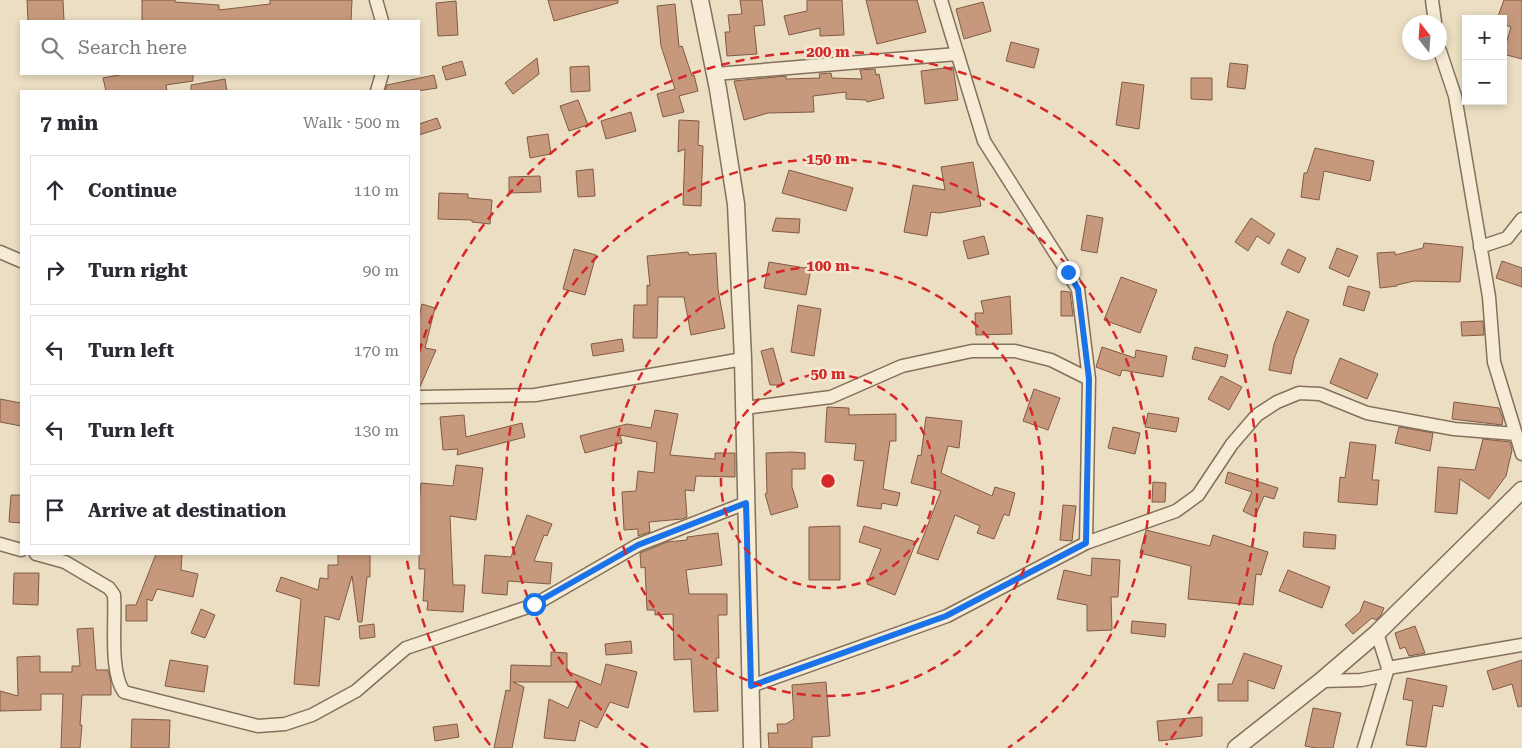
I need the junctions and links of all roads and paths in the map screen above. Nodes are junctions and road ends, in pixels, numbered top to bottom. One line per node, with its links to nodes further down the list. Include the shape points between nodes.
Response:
1 (376, 0): 6 (street)
2 (700, 0): 9 (street)
3 (942, 0): 7 (street)
4 (1432, 0): 5 (street)
5 (1434, 15)
6 (382, 20)
7 (957, 54): 9 (street); 17 (street, via 984,141 1078,289)
8 (1443, 60): 13 (street, via 1455,96)
9 (715, 74): 16 (street, via 736,204)
10 (382, 75): 11 (street)
11 (377, 90)
12 (1522, 219): 13 (street, via 1507,238)
13 (1480, 247): 20 (street, via 1489,297 1494,362)
14 (0, 252): 15 (street)
15 (20, 261)
16 (743, 359): 18 (street, via 535,395); 19 (street)
17 (1089, 379): 19 (street, via 1051,360 1015,351 972,351 902,366 831,397); 24 (street)
18 (420, 398)
19 (744, 408): 23 (street)
20 (1516, 434): 21 (street); 24 (street, via 1454,428 1367,413 1320,394 1299,393 1257,415 1232,444 1198,495 1176,510)
21 (1522, 454)
22 (1522, 490): 28 (street)
23 (746, 503): 27 (street, via 638,545 534,604 406,648 356,691 312,715 285,724 258,726 124,692 115,672 114,595 109,588 65,562); 32 (street)
24 (1086, 543): 32 (street, via 946,616)
25 (0, 544): 26 (street)
26 (20, 550)
27 (40, 555)
28 (1377, 633): 30 (street); 31 (street)
29 (1522, 645): 30 (street)
30 (1387, 672): 31 (street, via 1361,680); 35 (street)
31 (1321, 681): 34 (street)
32 (751, 686): 33 (street)
33 (752, 748)
34 (1236, 748)
35 (1364, 748)

